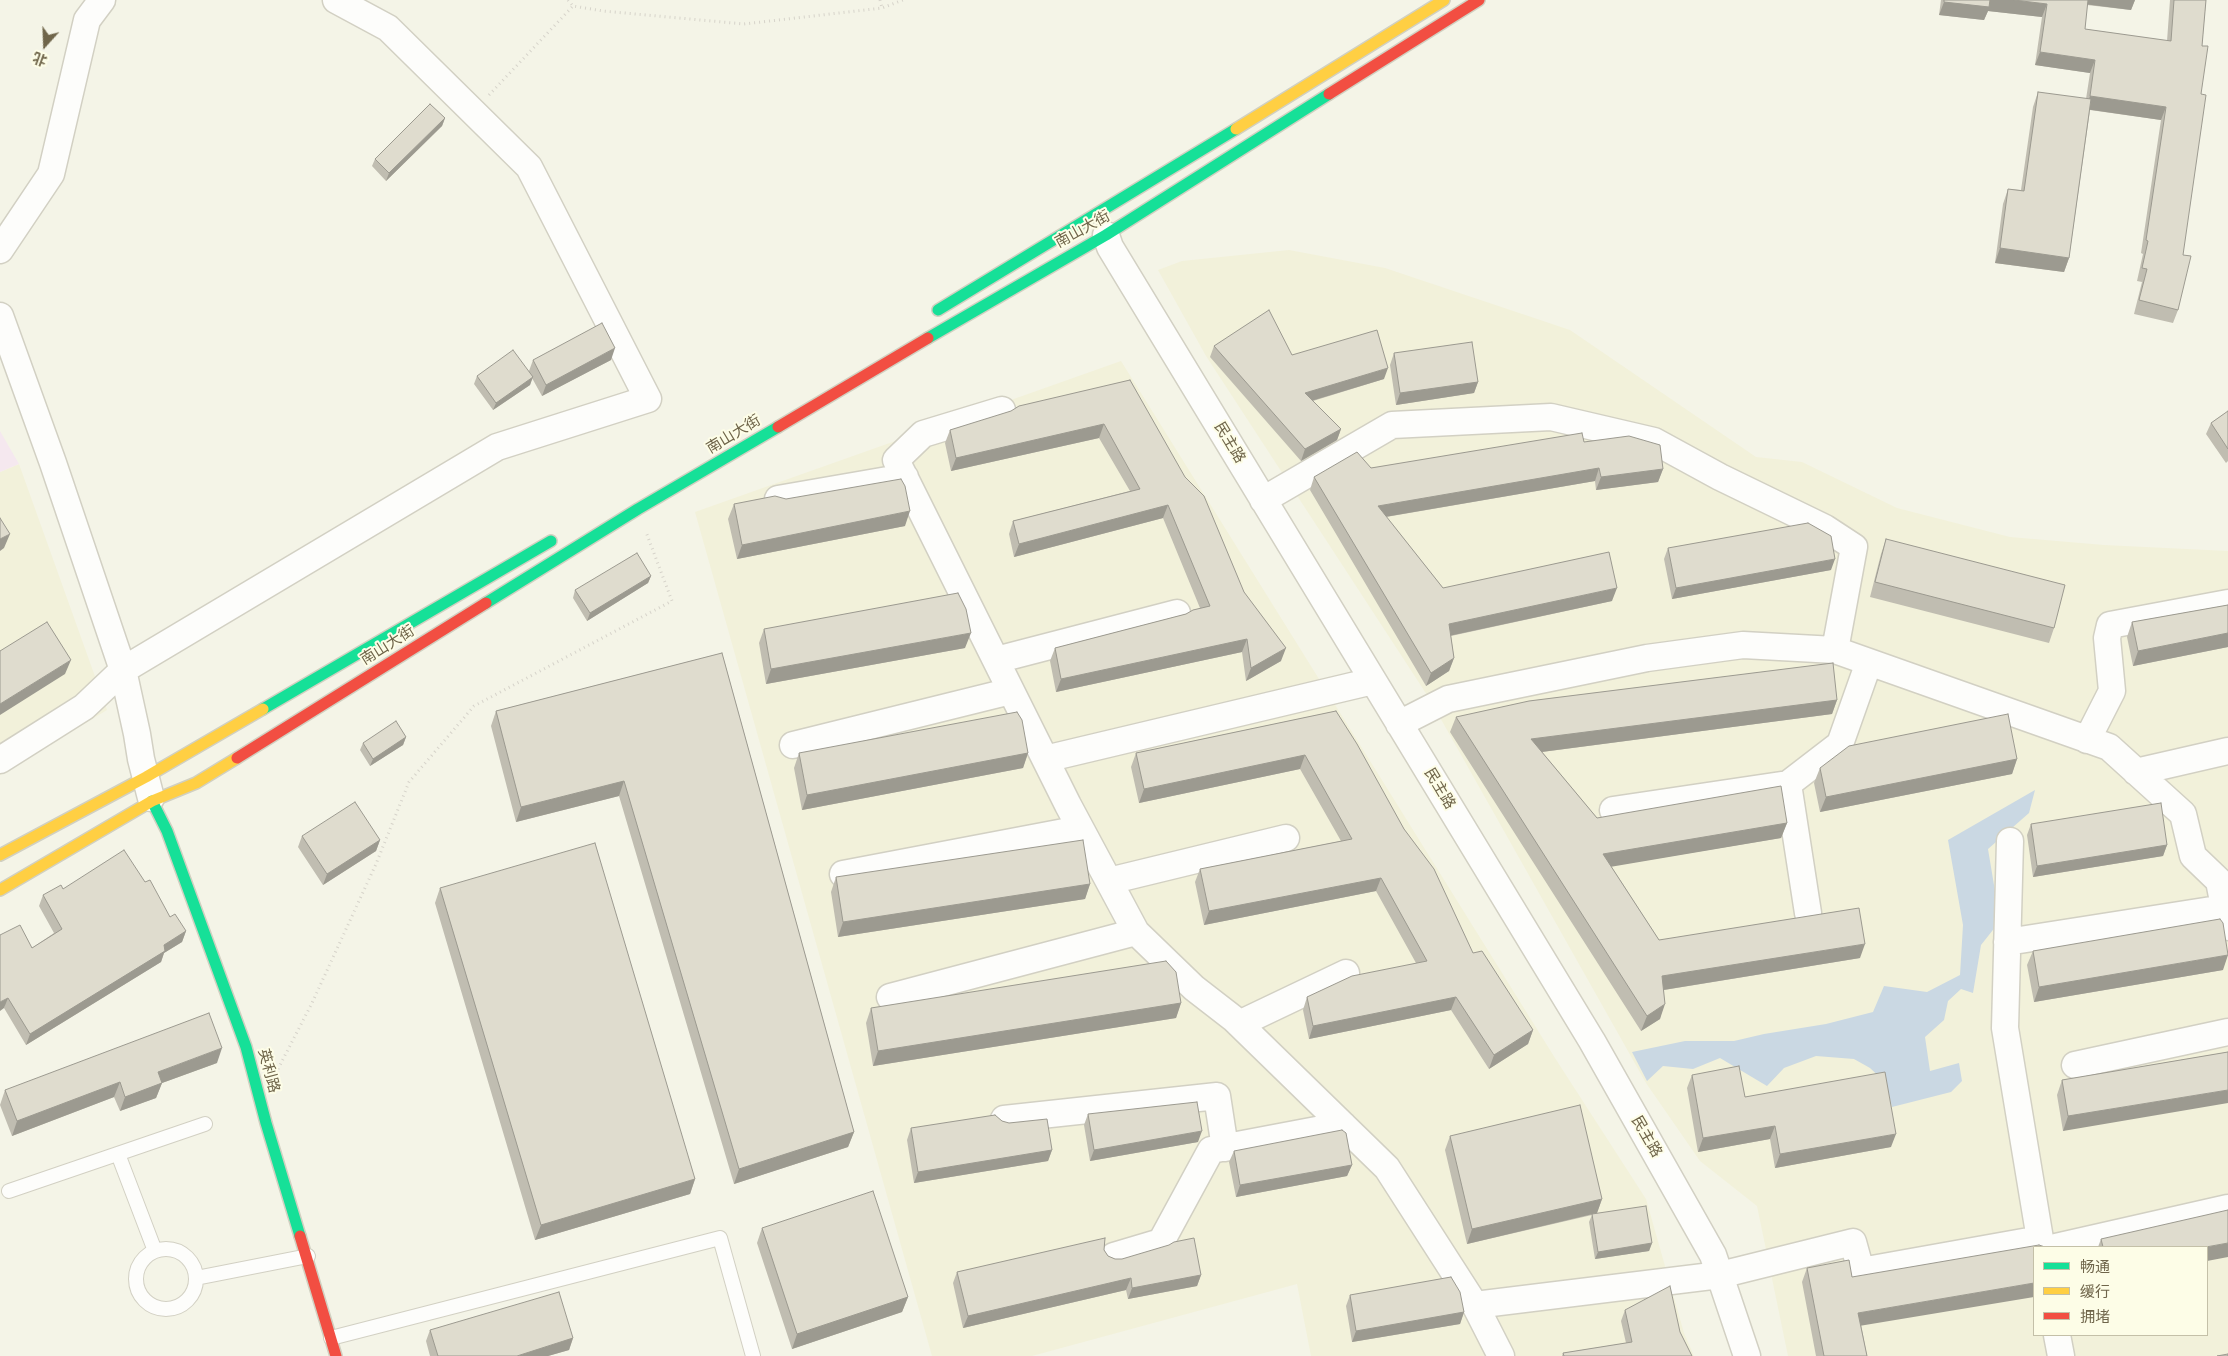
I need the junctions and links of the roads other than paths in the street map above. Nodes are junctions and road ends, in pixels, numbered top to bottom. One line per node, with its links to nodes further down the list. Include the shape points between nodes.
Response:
1 (102, 0): 6 (street, via 87,20 51,174)
2 (336, 0): 19 (street, via 388,28 529,167 648,399 497,447)
3 (1444, 0): 8 (street, 南山大街)
4 (1479, 0): 5 (street, 南山大街)
5 (1106, 235): 12 (street, 民主路, via 1110,247); 30 (street, 南山大街, via 638,509 196,783)
6 (0, 250)
7 (0, 316): 19 (street)
8 (929, 316)
9 (1002, 410): 10 (street, via 923,434 896,460)
10 (905, 477): 11 (street); 17 (street)
11 (778, 499)
12 (1263, 500): 16 (street, via 1392,425 1551,417 1654,441 1825,528 1854,547); 20 (street, 民主路)
13 (558, 538): 30 (street, 南山大街)
14 (2228, 603): 23 (street, via 2110,625 2107,638 2112,691)
15 (1177, 613): 17 (street)
16 (1835, 650): 18 (street); 22 (street, via 1743,645 1647,658 1448,698)
17 (996, 660): 21 (street)
18 (1869, 662): 23 (street); 29 (street, via 1840,744)
19 (123, 670): 27 (street, via 84,708); 30 (street)
20 (1373, 681): 22 (street, 民主路); 26 (street)
21 (1011, 691): 24 (street); 26 (street)
22 (1399, 724): 61 (street, 民主路, via 1592,1042 1713,1255)
23 (2087, 740): 28 (street, via 2109,747)
24 (793, 745)
25 (2228, 751): 28 (street)
26 (1045, 759): 32 (street)
27 (0, 760)
28 (2136, 772): 36 (street, via 2183,814 2193,856)
29 (1788, 784): 31 (street); 40 (street)
30 (149, 789): 35 (street, 南山大街); 39 (street, 南山大街); 59 (street, 英利路, via 246,1047)
31 (1614, 810)
32 (1080, 829): 37 (street); 38 (street)
33 (1286, 838): 38 (street)
34 (2010, 841): 43 (street)
35 (0, 855)
36 (2218, 868): 41 (street)
37 (843, 874)
38 (1109, 881): 42 (street)
39 (0, 890)
40 (1808, 914)
41 (2226, 917): 43 (street)
42 (1136, 932): 45 (street); 46 (street, via 1194,988)
43 (2007, 942): 56 (street, via 2005,1028)
44 (1346, 973): 46 (street)
45 (890, 996)
46 (1239, 1024): 51 (street)
47 (2228, 1032): 48 (street)
48 (2074, 1065)
49 (1004, 1119): 52 (street, via 1217,1096)
50 (205, 1124): 53 (lane)
51 (1343, 1125): 52 (street); 63 (street, via 1387,1168)
52 (1225, 1148): 60 (street, via 1211,1150 1160,1242)
53 (118, 1154): 54 (lane); 58 (lane)
54 (9, 1191)
55 (2228, 1208): 56 (street)
56 (2046, 1245)
57 (2033, 1247): 61 (street, via 1861,1271 1853,1242)
58 (155, 1251): 62 (lane, via 169,1249 183,1254 192,1264); 62 (lane, via 144,1259 137,1271 136,1284 150,1305 176,1308 187,1301 194,1290)
59 (308, 1256): 62 (lane); 65 (street, 英利路)
60 (1114, 1256)
61 (1720, 1275): 63 (street); 69 (street, 民主路)
62 (196, 1278)
63 (1475, 1305): 68 (street)
64 (2057, 1336): 70 (street)
65 (331, 1338): 66 (street, 英利路); 67 (lane, via 720,1238)
66 (336, 1356)
67 (753, 1356)
68 (1501, 1356)
69 (1748, 1356)
70 (2061, 1356)

